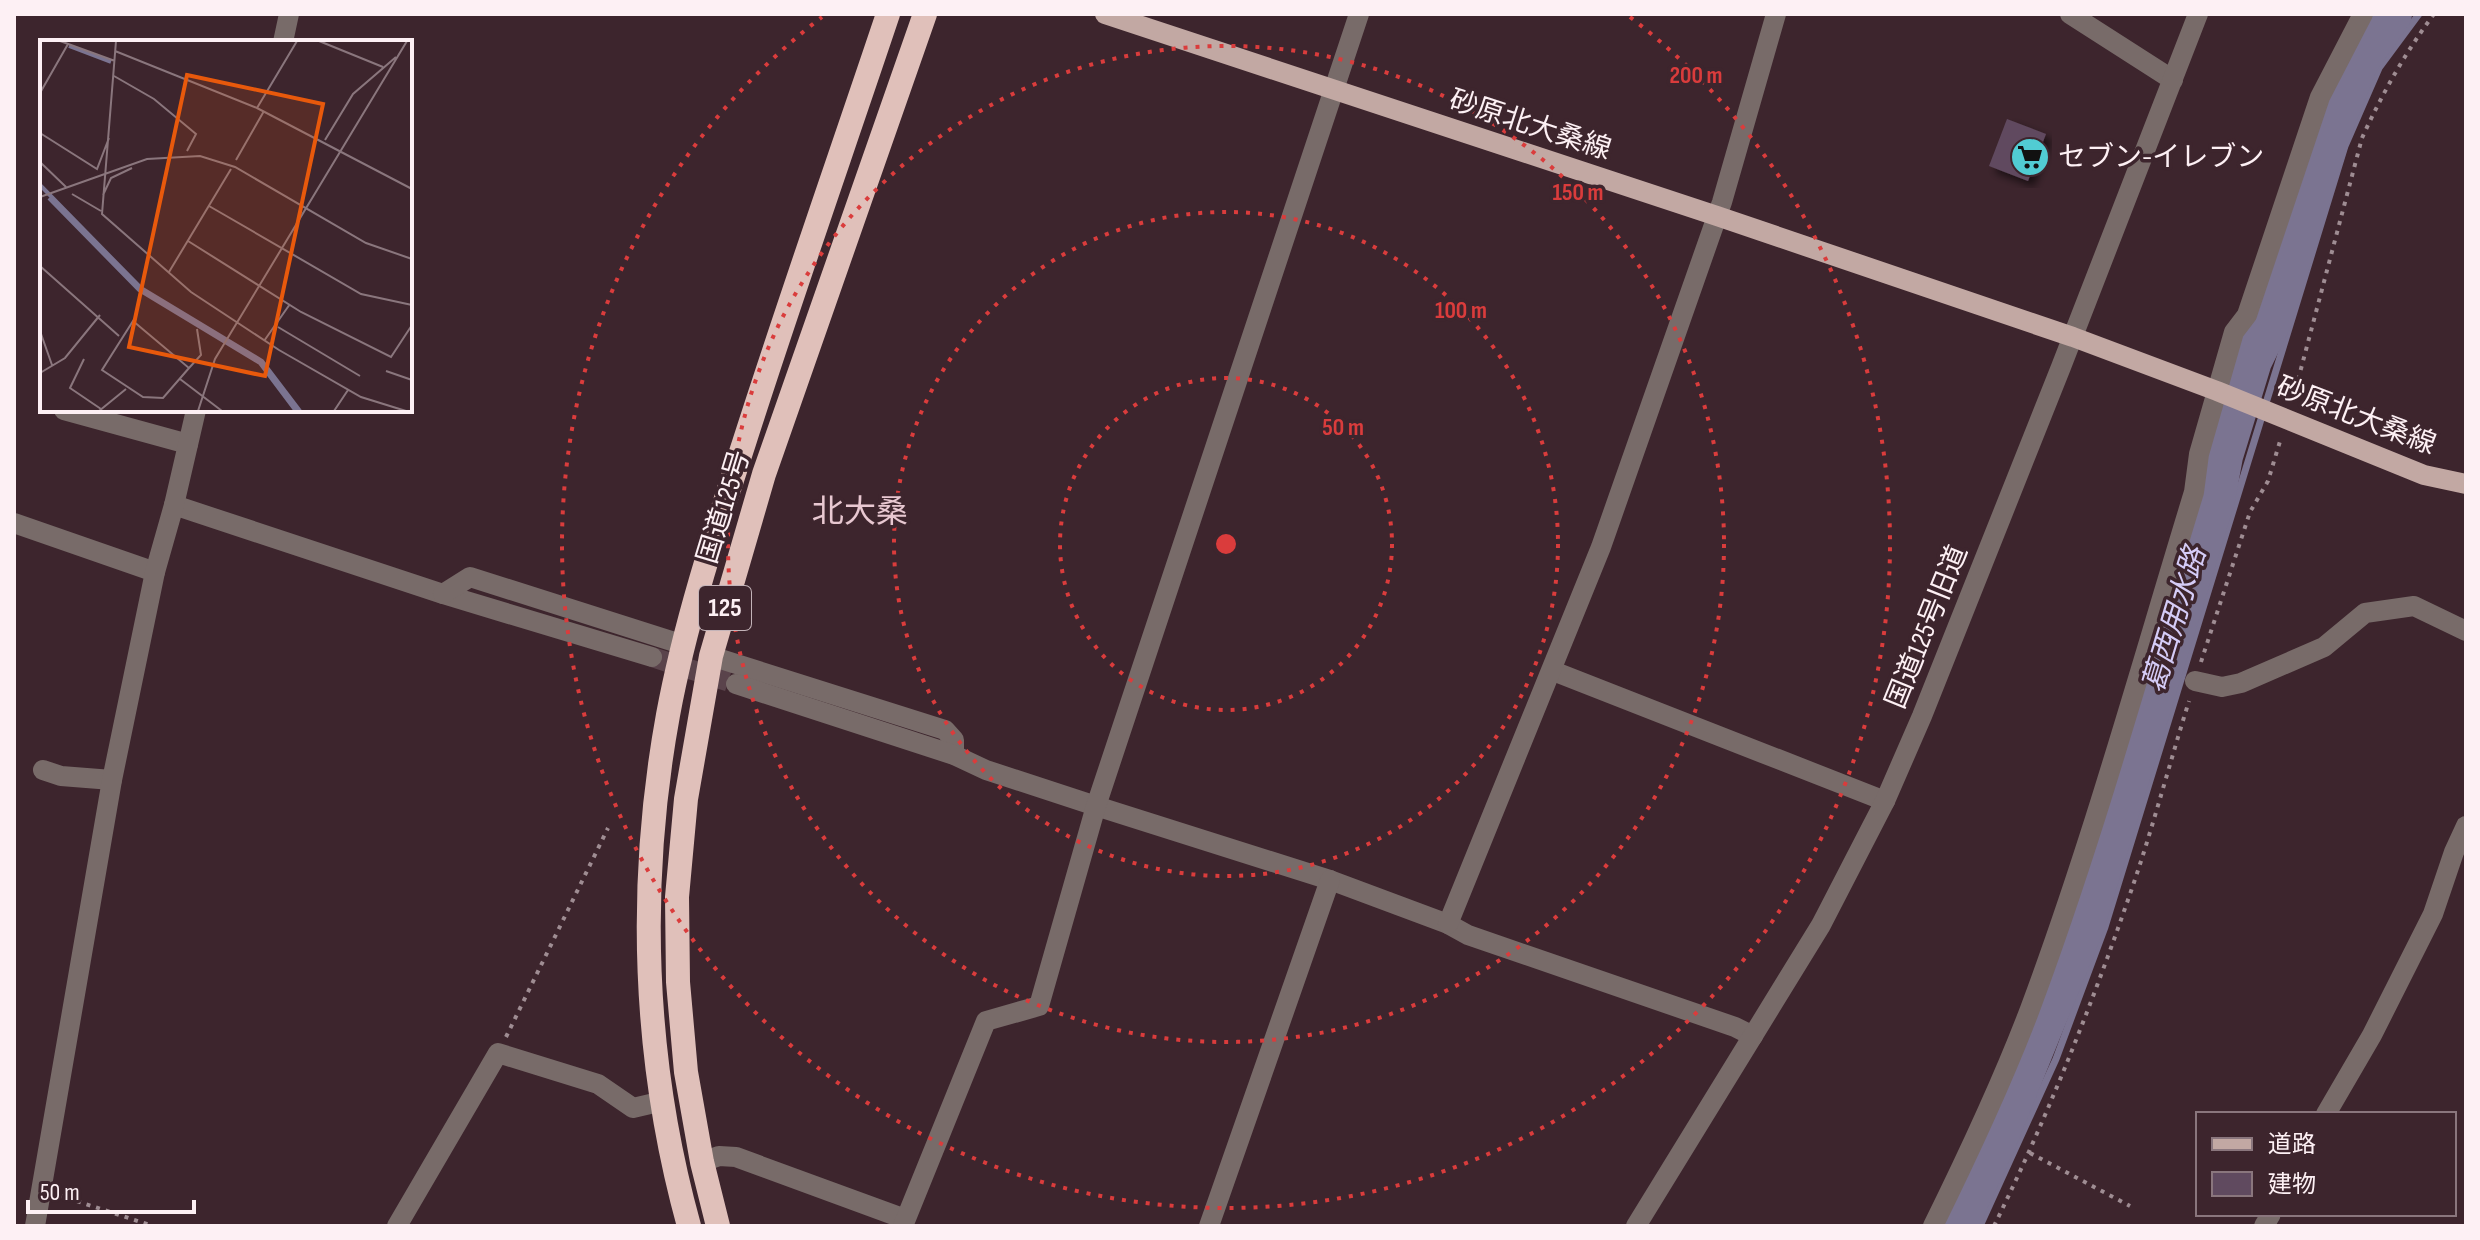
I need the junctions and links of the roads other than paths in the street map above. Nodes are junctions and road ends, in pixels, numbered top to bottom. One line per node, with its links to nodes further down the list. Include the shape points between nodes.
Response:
1 (289, 14): 10 (street)
2 (888, 14): 25 (highway, 国道125号 / 125, via 760,392)
3 (925, 14): 26 (highway, 国道125号 / 125, via 764,474)
4 (1105, 14): 12 (main road, 砂原北大桑線)
5 (1359, 14): 12 (street)
6 (1776, 14): 13 (street)
7 (2070, 14): 11 (street)
8 (2198, 14): 11 (street, 国道125号旧道)
9 (2363, 14): 15 (street, via 2320,97 2247,315 2234,332)
10 (283, 40)
11 (2173, 80): 14 (street, 国道125号旧道)
12 (1333, 91): 13 (main road, 砂原北大桑線); 35 (street)
13 (1717, 216): 14 (main road, 砂原北大桑線); 28 (street)
14 (2073, 337): 15 (main road, 砂原北大桑線); 34 (street, 国道125号旧道)
15 (2222, 393): 19 (main road, 砂原北大桑線, via 2424,475); 50 (street, via 2199,454 2194,492 2071,895 1979,1133)
16 (71, 412): 18 (street)
17 (196, 412): 18 (street)
18 (188, 444): 20 (street)
19 (2466, 484)
20 (174, 505): 22 (street); 23 (street)
21 (14, 523): 22 (street)
22 (155, 572): 33 (street)
23 (443, 594): 25 (street, via 470,577); 27 (street)
24 (2466, 631): 29 (street, via 2414,606 2365,613 2324,647 2241,683 2222,687)
25 (684, 645): 40 (highway, 国道125号 / 125, via 656,794 648,895 649,987)
26 (711, 656): 31 (street, via 945,730 954,740); 42 (highway, 国道125号 / 125, via 686,799 677,897 686,1072)
27 (652, 657)
28 (1553, 671): 34 (street); 38 (street)
29 (2195, 681)
30 (736, 684): 31 (street)
31 (954, 755): 35 (street)
32 (43, 770): 33 (street)
33 (112, 780): 44 (street)
34 (1885, 801): 39 (street, 国道125号旧道, via 1827,913)
35 (1096, 806): 37 (street); 43 (street, via 1039,1006 986,1021)
36 (2466, 826): 41 (street, via 2433,914)
37 (1330, 880): 38 (street); 48 (street)
38 (1448, 924): 39 (street)
39 (1753, 1036): 49 (street, 国道125号旧道)
40 (663, 1101): 45 (street, via 633,1108 598,1084 498,1053); 46 (highway, 国道125号 / 125)
41 (2327, 1112)
42 (702, 1162): 43 (street, via 736,1157); 47 (highway, 国道125号 / 125)
43 (904, 1222)
44 (35, 1226)
45 (397, 1226)
46 (689, 1226)
47 (718, 1226)
48 (1209, 1226)
49 (1636, 1226)
50 (1933, 1226)

